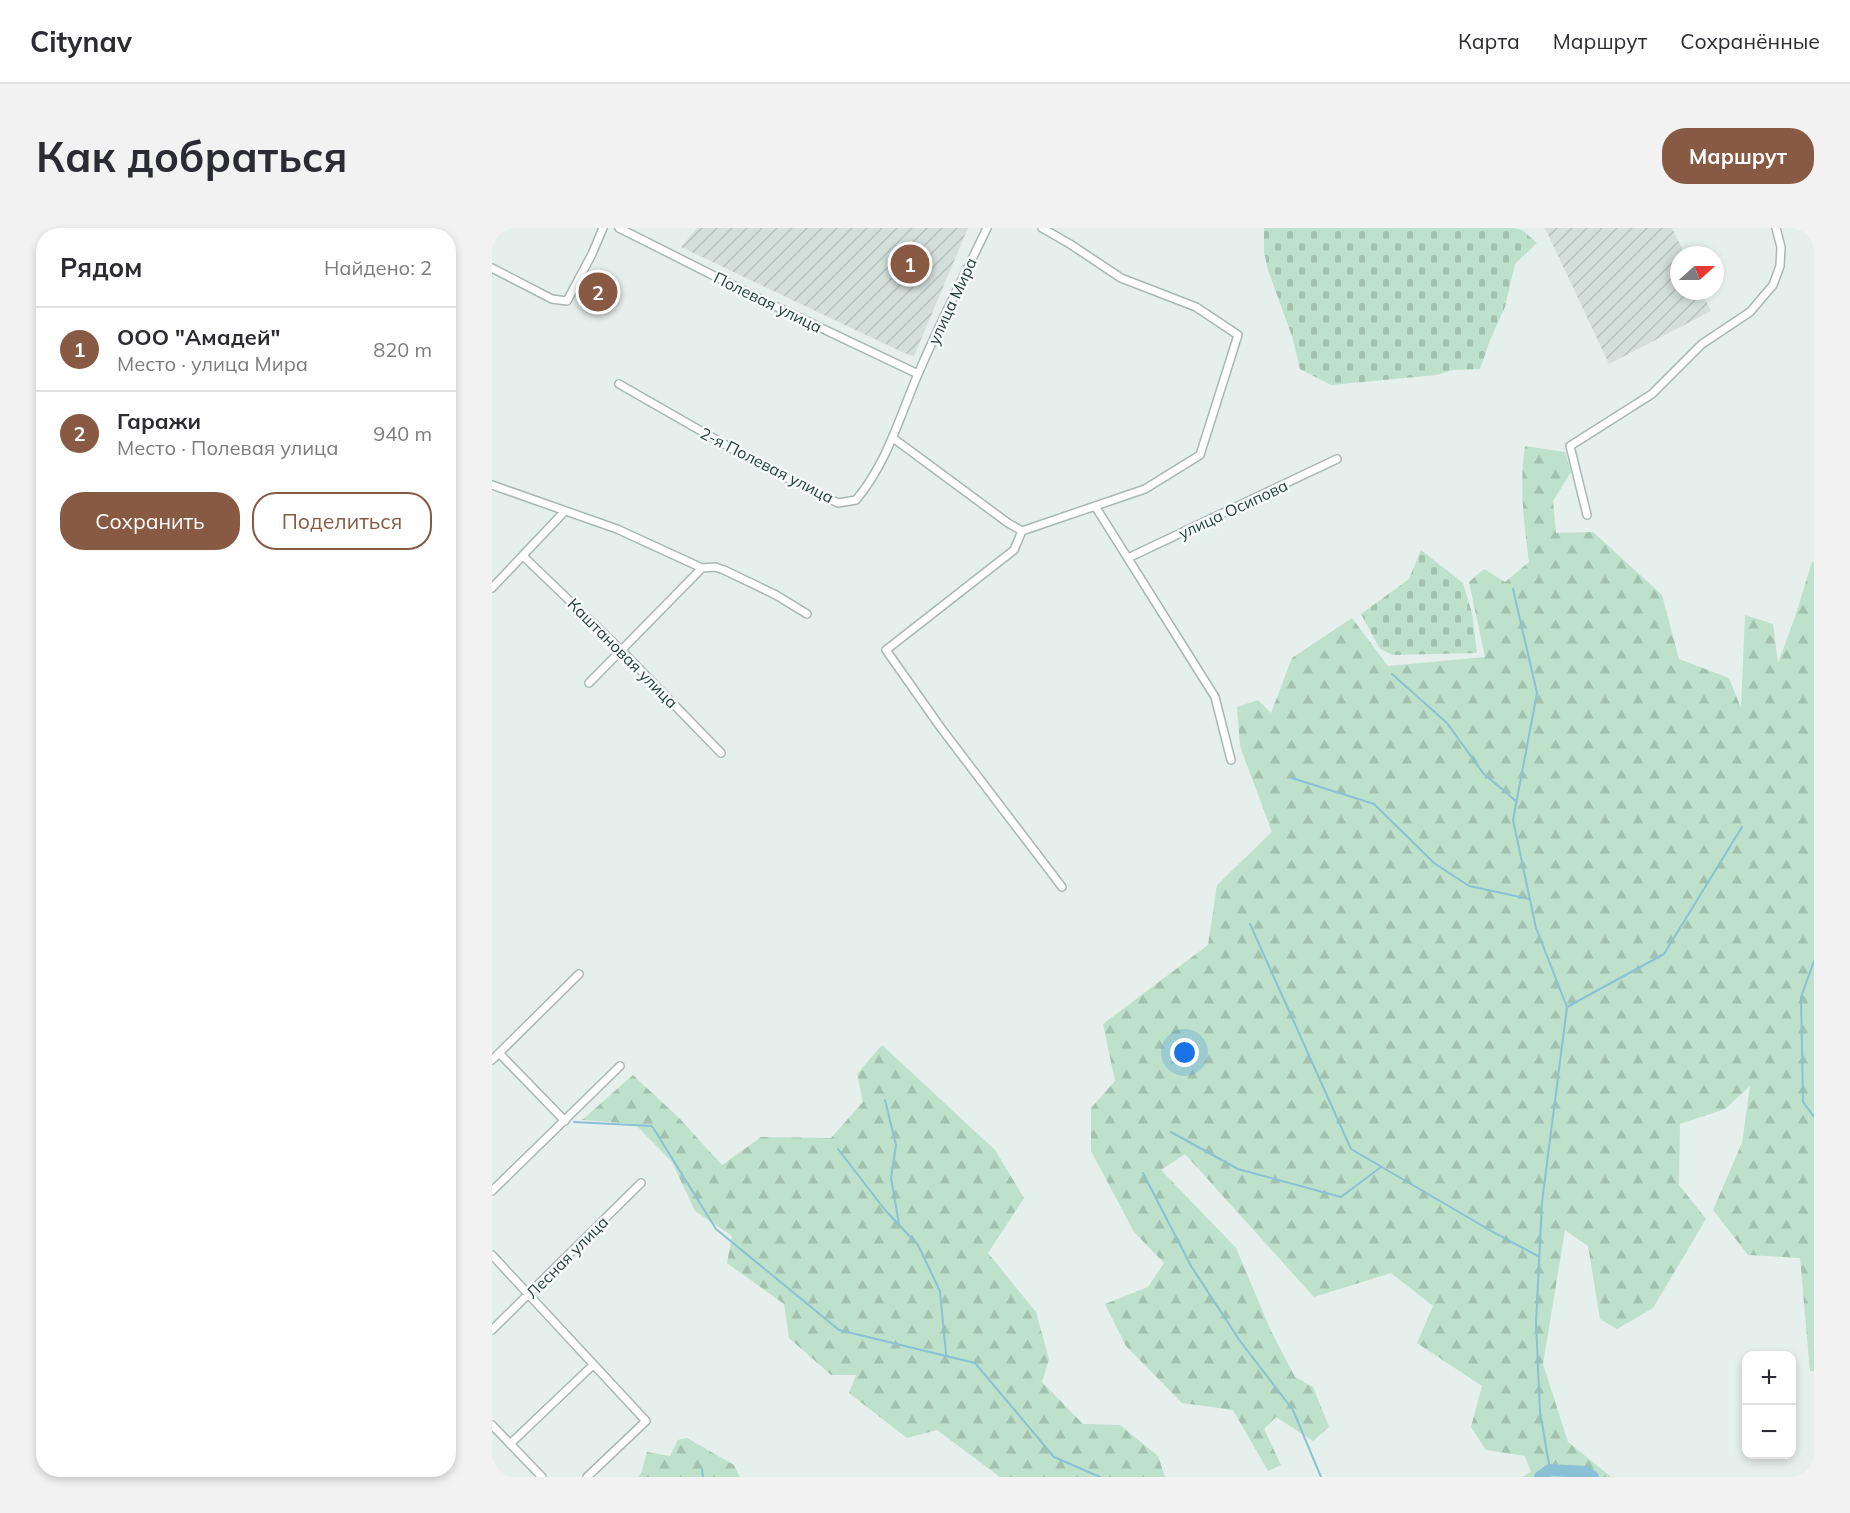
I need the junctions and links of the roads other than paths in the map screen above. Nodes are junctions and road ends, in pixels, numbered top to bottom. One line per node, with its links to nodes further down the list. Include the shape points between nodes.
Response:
1 (603, 228): 6 (street, via 567,300 552,299)
2 (619, 228): 7 (street, Полевая улица)
3 (987, 228): 7 (street, улица Мира)
4 (1042, 228): 12 (street, via 1121,278 1196,307 1238,335 1200,455 1145,489)
5 (1776, 228): 14 (street, via 1780,266 1773,285 1750,312 1702,344 1652,394 1570,446)
6 (492, 268)
7 (918, 374): 9 (street, 2-я Полевая улица)
8 (620, 384): 9 (street, 2-я Полевая улица, via 750,459 838,503 856,500 872,481)
9 (893, 438): 15 (street)
10 (1337, 459): 17 (street, улица Осипова)
11 (492, 485): 13 (street)
12 (1095, 506): 15 (street); 17 (street)
13 (564, 512): 16 (street); 18 (street, via 617,530)
14 (1587, 515)
15 (1022, 531): 25 (street, via 1014,550 886,650)
16 (523, 556): 19 (street); 21 (street, Каштановая улица)
17 (1128, 558): 24 (street, via 1215,697)
18 (702, 568): 20 (street, via 724,570); 21 (street)
19 (492, 588)
20 (807, 614)
21 (621, 650): 22 (street); 23 (street, Каштановая улица)
22 (589, 683)
23 (721, 753)
24 (1231, 760)
25 (1062, 887)
26 (579, 974): 27 (street)
27 (499, 1053): 28 (street); 30 (street)
28 (492, 1060)
29 (620, 1066): 30 (street)
30 (565, 1121): 32 (street)
31 (641, 1183): 34 (street, Лесная улица)
32 (492, 1191)
33 (492, 1255): 34 (street)
34 (528, 1295): 35 (street, Лесная улица); 36 (street)
35 (492, 1330)
36 (593, 1365): 38 (street); 40 (street, via 646,1421)
37 (492, 1425): 38 (street)
38 (510, 1444): 39 (street)
39 (542, 1477)
40 (587, 1477)

